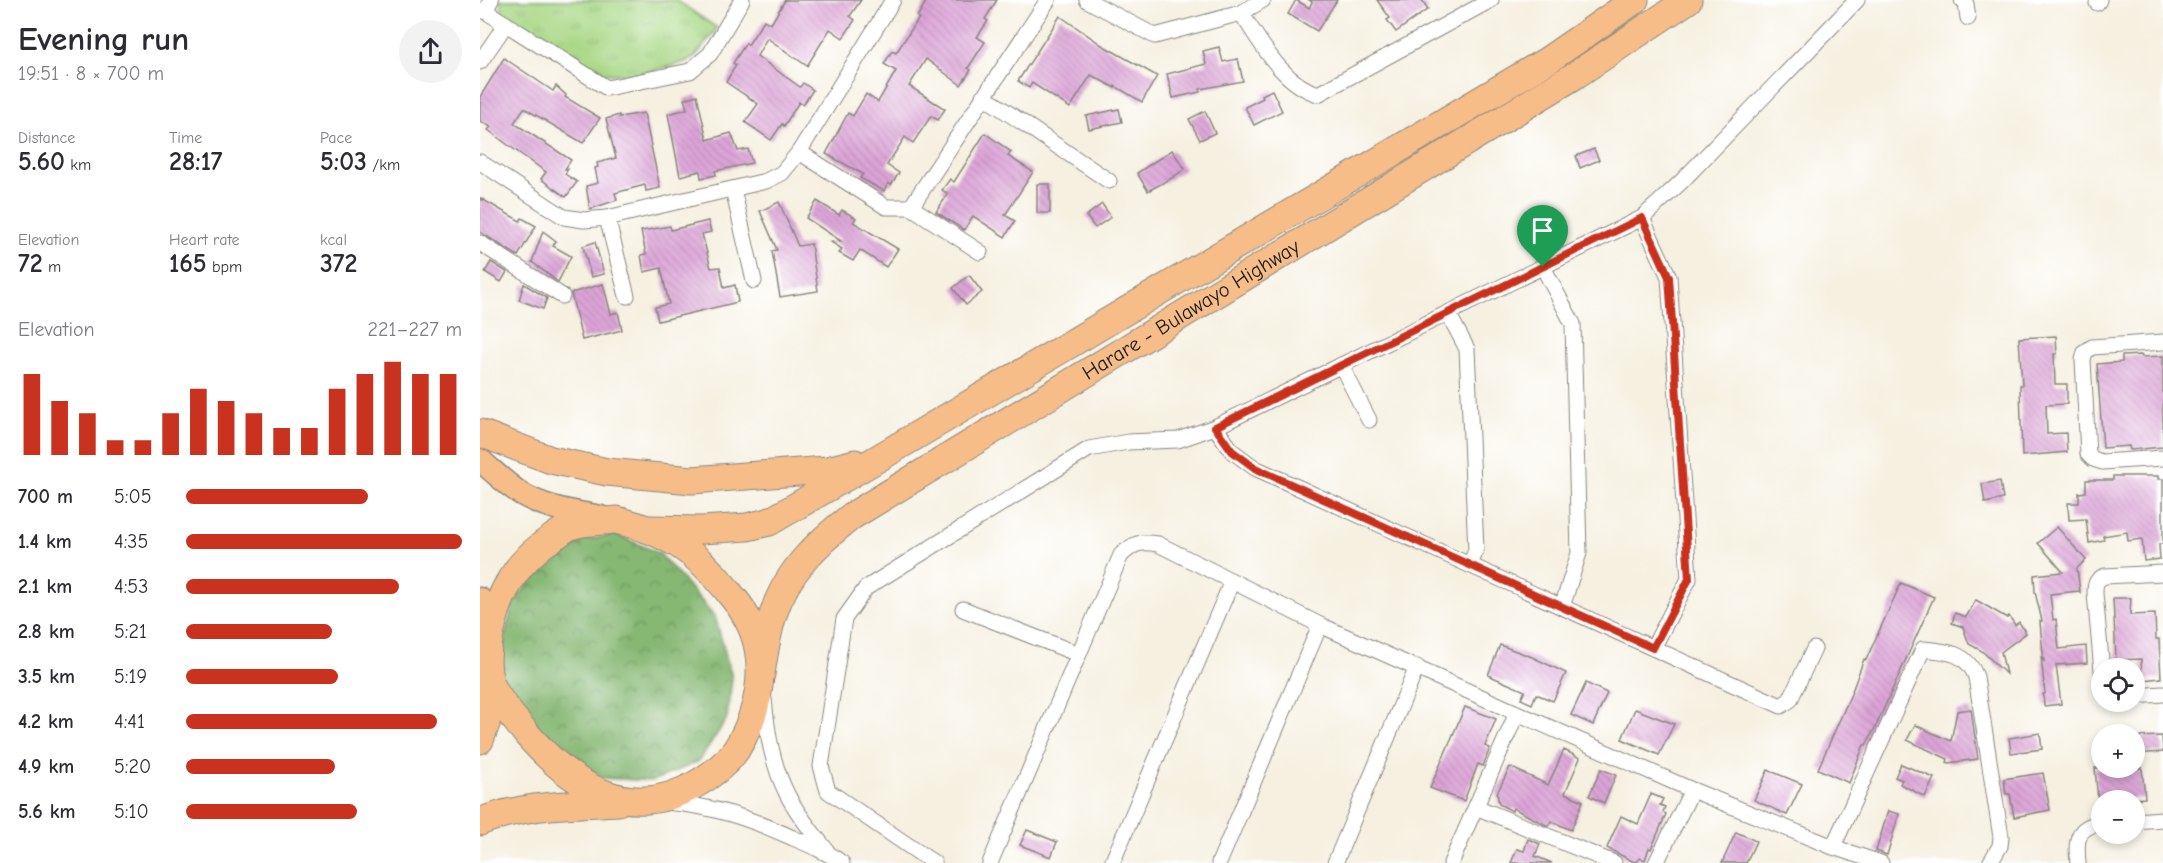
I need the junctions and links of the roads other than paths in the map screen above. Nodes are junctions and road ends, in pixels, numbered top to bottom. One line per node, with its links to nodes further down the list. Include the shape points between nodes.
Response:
1 (742, 0): 14 (street, via 710,54 690,70 615,87 602,86)
2 (893, 0): 17 (street)
3 (1048, 0): 16 (street)
4 (1087, 0): 12 (street, via 1155,36)
5 (1263, 0): 12 (street)
6 (1491, 0): 12 (street, via 1318,94 1289,79)
7 (1635, 0): 36 (highway, Harare - Bulawayo Highway, via 1548,60)
8 (1688, 0): 54 (highway, Harare - Bulawayo Highway, via 1574,76 852,516 801,561 773,613)
9 (1857, 0): 23 (street)
10 (1962, 0): 13 (street)
11 (485, 6): 14 (street)
12 (1241, 14)
13 (1968, 18)
14 (506, 24): 15 (street)
15 (480, 62)
16 (983, 96): 19 (street); 21 (street)
17 (800, 152): 20 (street, via 782,172 766,181); 21 (street, via 886,207)
18 (480, 162): 22 (street, via 564,217)
19 (1109, 181)
20 (733, 189): 22 (street); 27 (street)
21 (911, 207): 25 (street)
22 (607, 218): 29 (street)
23 (1642, 218): 26 (street); 48 (street, via 1669,277 1689,579)
24 (480, 243): 28 (street)
25 (980, 252)
26 (1543, 267): 30 (street); 45 (street, via 1573,324 1579,553)
27 (754, 281)
28 (562, 296)
29 (627, 296)
30 (1448, 313): 32 (street); 41 (street, via 1467,350 1476,550)
31 (2163, 342): 37 (street, via 2092,347 2083,360 2088,454 2102,462)
32 (1341, 365): 33 (street); 34 (street)
33 (1369, 420)
34 (1215, 427): 41 (street, via 1232,451 1255,468); 70 (street, via 1178,440 1089,448 866,588 844,619 821,766 828,791)
35 (480, 433): 36 (highway, via 551,460 607,472 692,480 826,470)
36 (882, 456): 40 (highway, Harare - Bulawayo Highway, via 769,522 739,528)
37 (2163, 459)
38 (480, 460): 39 (main road, via 518,492 534,500)
39 (616, 520): 40 (highway, Harare - Bulawayo Highway); 50 (highway, Harare - Bulawayo Highway, via 571,526 537,547 503,591)
40 (650, 529): 54 (highway, Harare - Bulawayo Highway, via 674,541 713,572 745,614 759,650)
41 (1470, 565): 45 (street)
42 (2163, 573): 52 (street, via 2099,578 2095,593)
43 (1233, 581): 47 (street); 51 (street, via 1158,544 1142,541 1121,555); 72 (street)
44 (480, 599): 50 (main road)
45 (1562, 607): 48 (street)
46 (963, 609): 51 (street)
47 (1320, 625): 53 (street); 73 (street)
48 (1653, 648): 49 (street, via 1781,706 1790,700)
49 (1815, 649)
50 (486, 653): 55 (highway, Harare - Bulawayo Highway)
51 (1078, 654): 71 (street)
52 (2101, 658)
53 (1417, 667): 58 (street); 74 (street)
54 (761, 674): 61 (highway, Harare - Bulawayo Highway, via 757,702 733,755 709,776 675,795); 68 (street, via 776,770 788,796)
55 (491, 684): 59 (highway, Harare - Bulawayo Highway); 61 (highway, Harare - Bulawayo Highway, via 544,753 582,783 622,800)
56 (2163, 694): 57 (street)
57 (2145, 695)
58 (1517, 713): 60 (street); 62 (street)
59 (480, 740)
60 (1692, 790): 67 (street); 77 (street)
61 (645, 801): 65 (highway, Harare - Bulawayo Highway, via 558,805); 68 (street, via 724,811)
62 (1476, 807): 75 (street); 76 (street)
63 (2163, 819): 64 (street)
64 (2145, 820)
65 (480, 822)
66 (2091, 826): 80 (street, via 2085,828 2076,843)
67 (1833, 847): 78 (street); 79 (street, via 1923,649 1952,651 1967,662 1976,677 2001,837)
68 (829, 854): 69 (street)
69 (842, 863)
70 (934, 863)
71 (990, 863)
72 (1112, 863)
73 (1219, 863)
74 (1335, 863)
75 (1451, 863)
76 (1614, 863)
77 (1656, 863)
78 (1881, 863)
79 (1990, 863)
80 (2078, 863)

